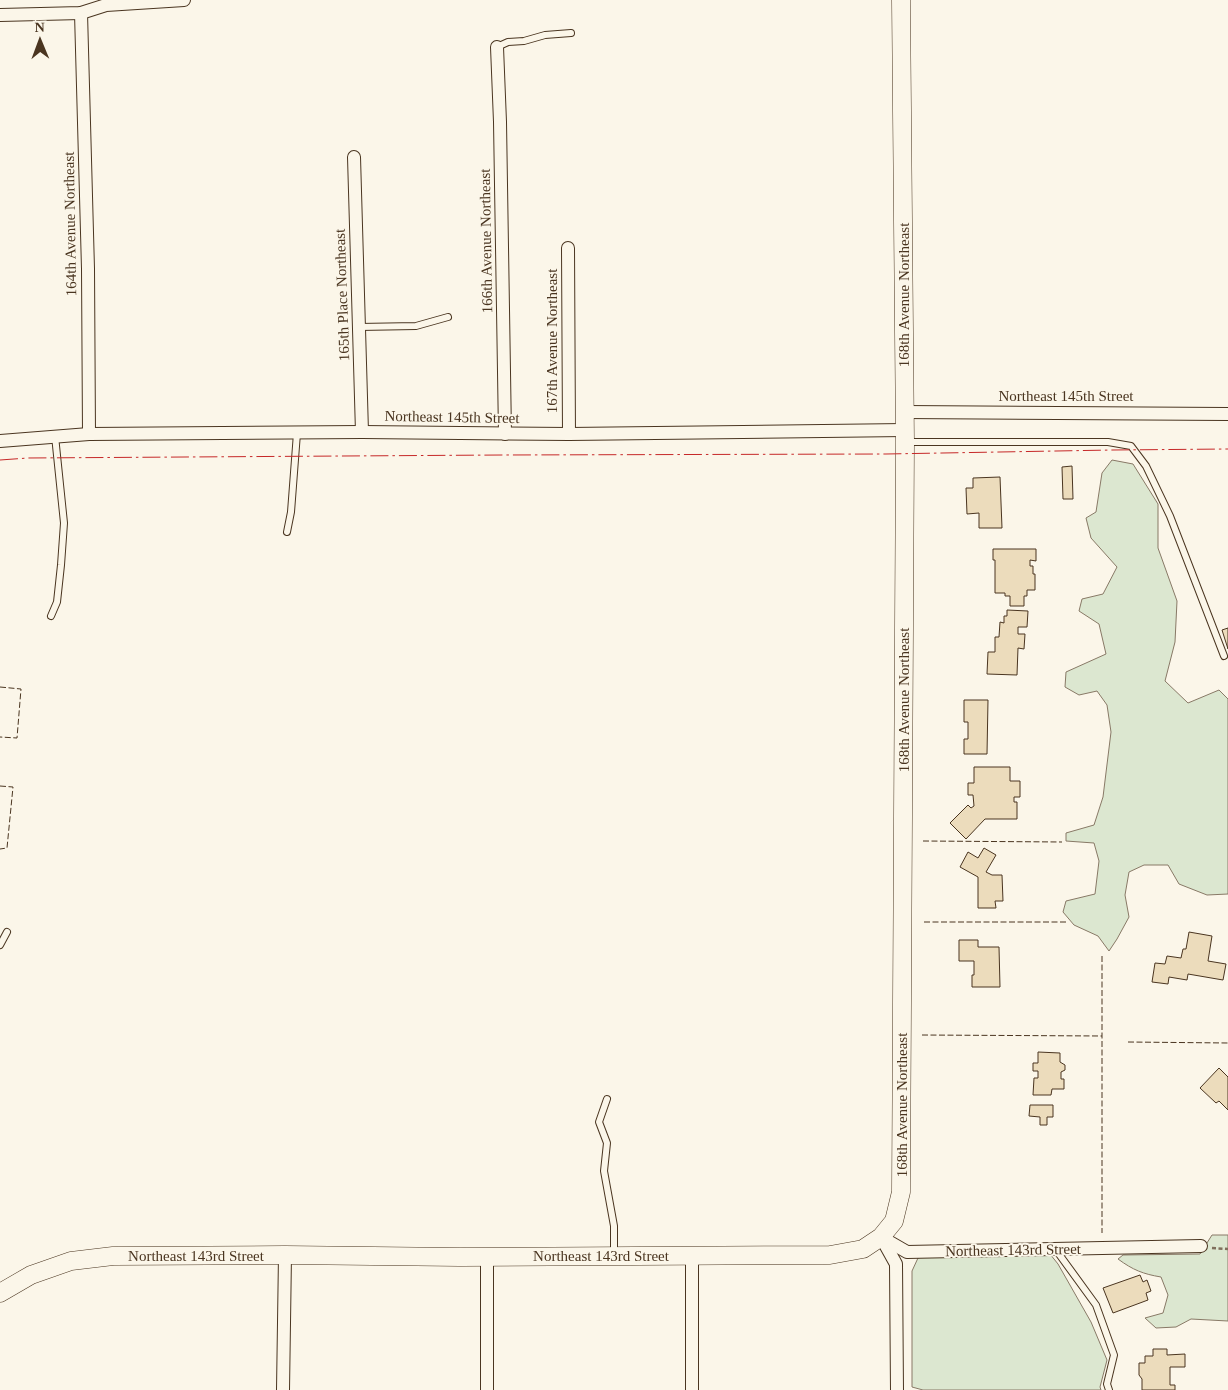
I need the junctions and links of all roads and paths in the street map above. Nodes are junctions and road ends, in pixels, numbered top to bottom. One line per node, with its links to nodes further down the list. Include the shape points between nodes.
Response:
1 (184, 0): 3 (street, via 106,5)
2 (902, 0): 11 (street, 168th Avenue Northeast)
3 (81, 13): 4 (street); 15 (street, 164th Avenue Northeast)
4 (0, 15)
5 (571, 33): 6 (lane, via 508,42)
6 (497, 47): 16 (street, 166th Avenue Northeast)
7 (354, 157): 10 (street, 165th Place Northeast)
8 (568, 248): 17 (street, 167th Avenue Northeast)
9 (448, 317): 10 (lane, via 416,326)
10 (359, 327): 13 (street, 165th Place Northeast)
11 (904, 412): 12 (street, Northeast 145th Street); 19 (street, 168th Avenue Northeast)
12 (1228, 414)
13 (362, 432): 14 (street, Northeast 145th Street); 16 (street, Northeast 145th Street)
14 (298, 433): 15 (street, Northeast 145th Street); 21 (lane)
15 (89, 434): 18 (street, Northeast 145th Street)
16 (506, 434): 17 (street, Northeast 145th Street)
17 (569, 434): 19 (street, Northeast 145th Street)
18 (55, 436): 20 (street, Northeast 145th Street); 22 (lane, via 64,524 57,602)
19 (905, 436): 23 (lane, via 1108,442 1131,446 1146,466 1170,516); 27 (street, 168th Avenue Northeast, via 901,1192 894,1221)
20 (0, 441)
21 (287, 532)
22 (51, 616)
23 (1224, 656)
24 (7, 932): 25 (lane)
25 (0, 945)
26 (607, 1099): 33 (lane, via 599,1122 607,1143 604,1170 614,1226)
27 (881, 1237): 29 (street, Northeast 143rd Street, via 907,1252); 31 (street, Northeast 143rd Street, via 863,1249 830,1254); 35 (street, via 896,1264)
28 (1201, 1246): 29 (street, Northeast 143rd Street)
29 (1055, 1249): 39 (lane, via 1096,1305 1114,1356 1107,1384)
30 (285, 1255): 32 (street, Northeast 143rd Street); 34 (street, Northeast 143rd Street, via 113,1256 71,1261 31,1275); 36 (street)
31 (692, 1255): 33 (street, Northeast 143rd Street); 38 (street)
32 (486, 1256): 33 (street, Northeast 143rd Street); 37 (street)
33 (614, 1256)
34 (0, 1293)
35 (898, 1389)
36 (283, 1390)
37 (487, 1390)
38 (692, 1390)
39 (1109, 1390)

